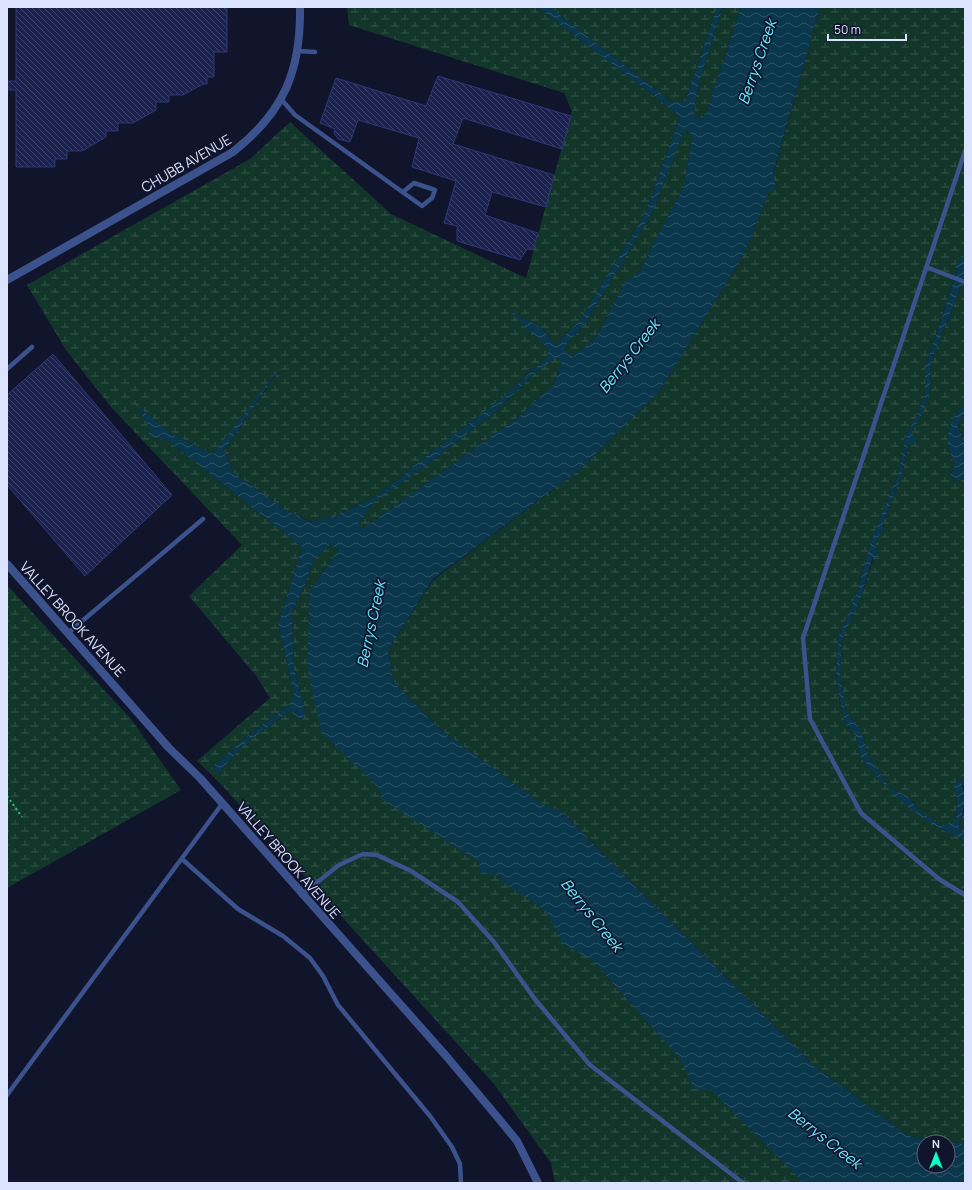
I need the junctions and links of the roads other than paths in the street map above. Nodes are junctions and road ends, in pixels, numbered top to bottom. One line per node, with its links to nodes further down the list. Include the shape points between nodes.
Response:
1 (300, 7): 2 (street, CHUBB AVENUE, via 301,32)
2 (298, 51): 3 (lane); 4 (street, CHUBB AVENUE, via 293,72)
3 (315, 52)
4 (281, 100): 6 (lane, via 295,115); 8 (street, CHUBB AVENUE, via 262,127 233,152)
5 (965, 151): 7 (lane)
6 (403, 192): 6 (lane, via 422,206 432,198 435,190 414,182)
7 (926, 267): 9 (lane); 18 (lane, via 803,638 810,719 860,813 939,879)
8 (7, 280)
9 (965, 282)
10 (32, 347): 11 (lane)
11 (7, 369)
12 (203, 519): 14 (lane)
13 (7, 564): 14 (street, VALLEY BROOK AVENUE)
14 (68, 633): 15 (street, VALLEY BROOK AVENUE)
15 (222, 804): 16 (lane); 17 (street, VALLEY BROOK AVENUE)
16 (182, 859): 19 (lane); 20 (lane, via 238,909 283,936 310,958 338,1005 430,1116 452,1147 460,1164)
17 (301, 895): 21 (street, VALLEY BROOK AVENUE, via 446,1057 517,1141); 22 (lane, via 339,865 363,854 377,856 412,871 458,902 494,942 534,998 590,1065)
18 (965, 895)
19 (7, 1095)
20 (462, 1183)
21 (538, 1183)
22 (743, 1183)

